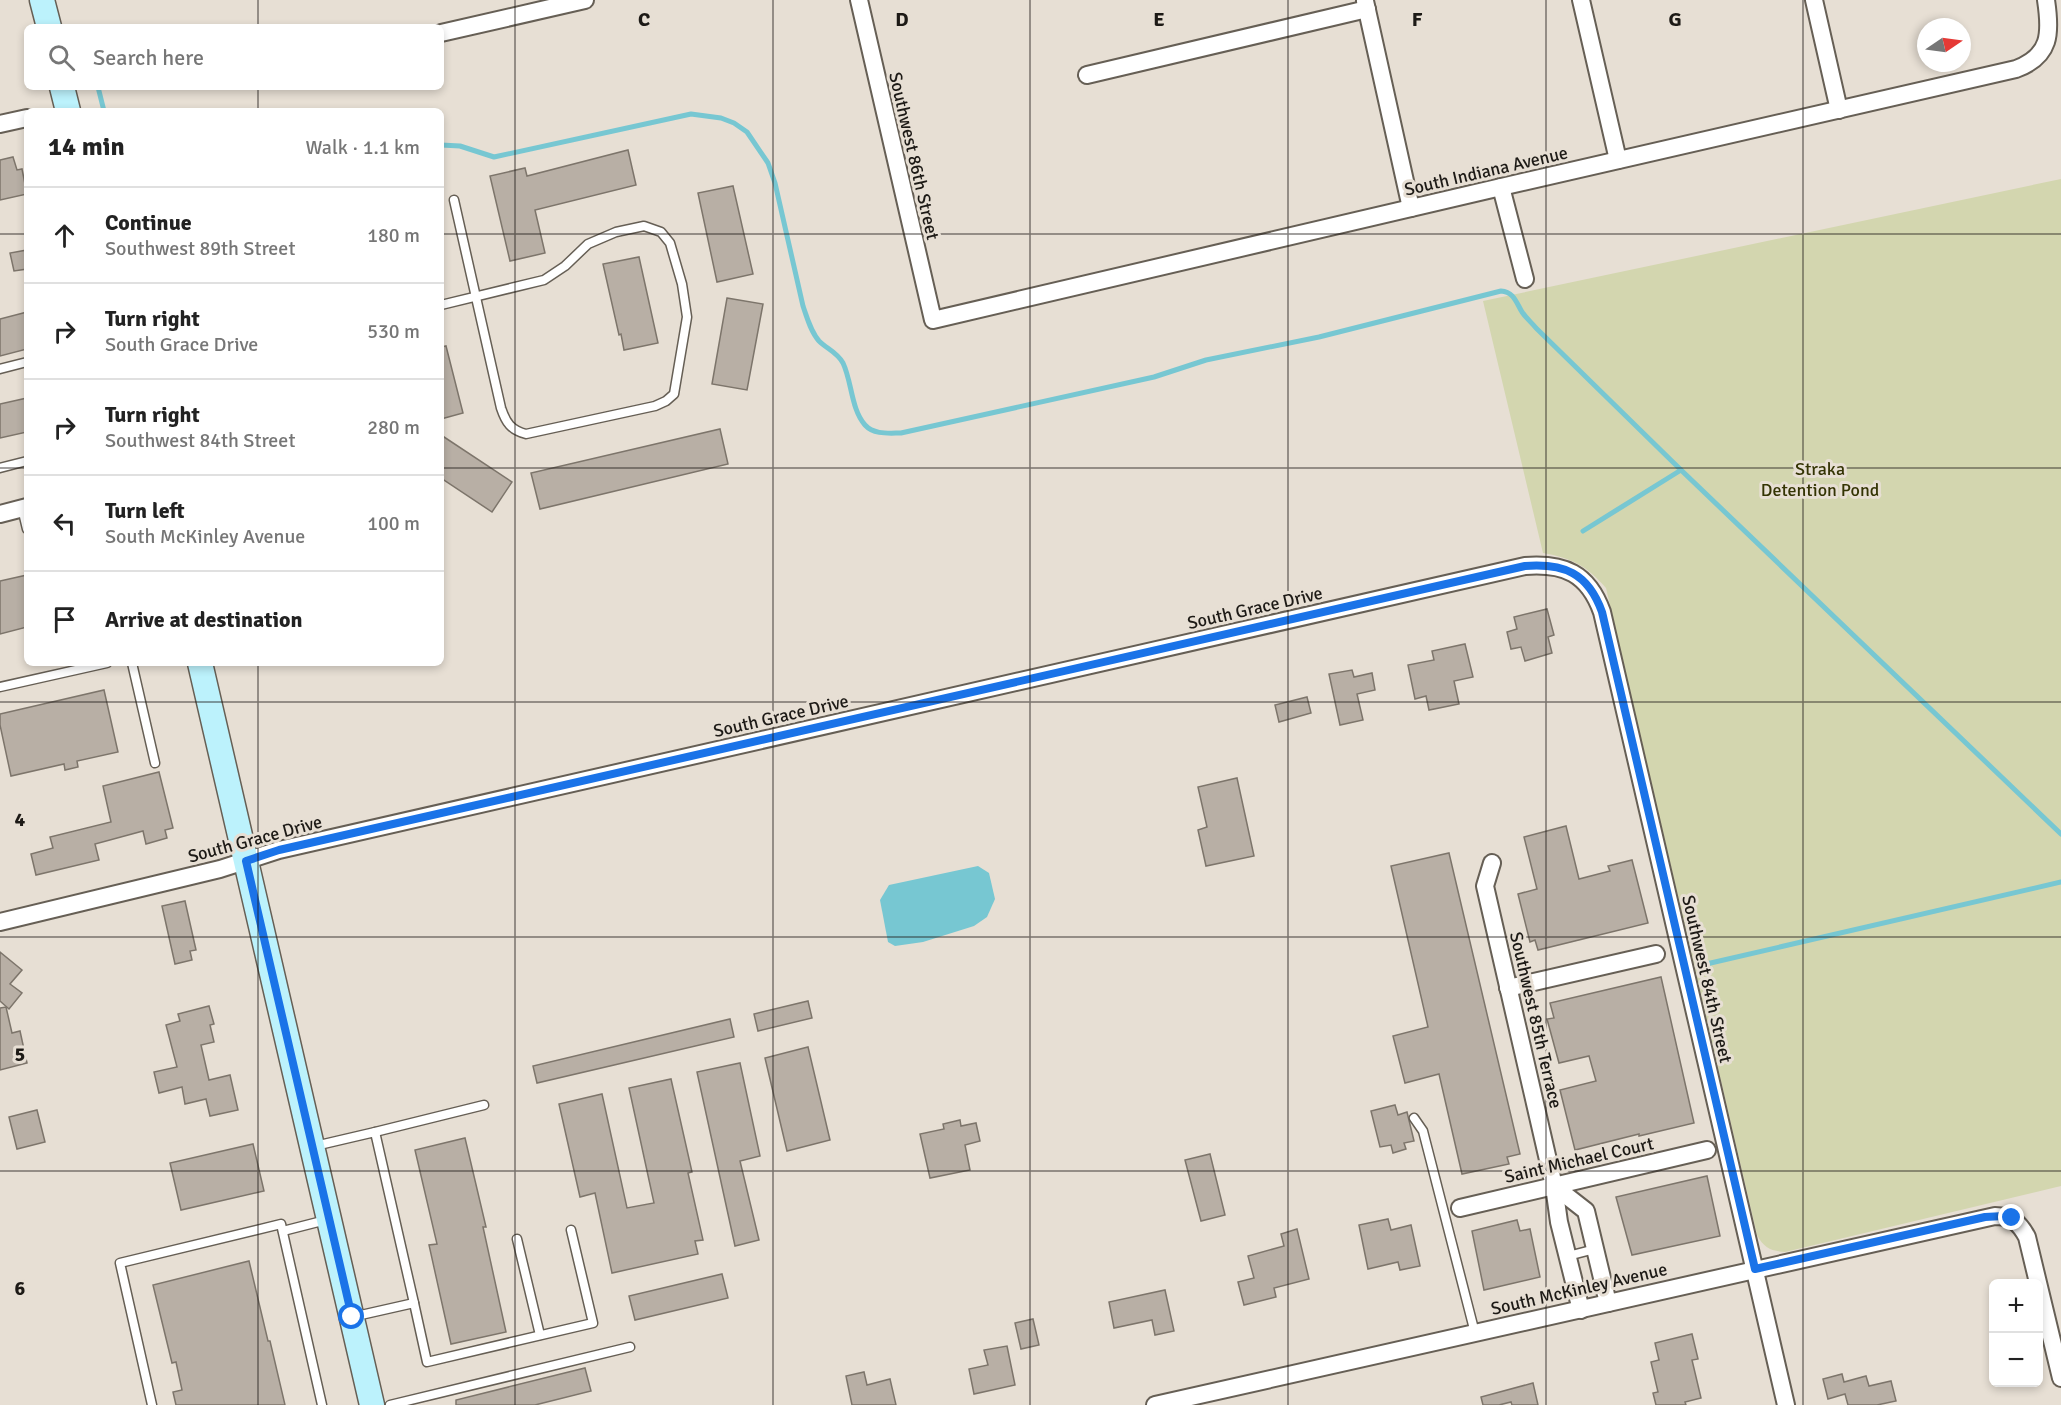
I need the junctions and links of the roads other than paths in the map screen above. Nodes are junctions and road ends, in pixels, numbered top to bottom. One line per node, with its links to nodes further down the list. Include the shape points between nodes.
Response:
1 (42, 0): 8 (main road)
2 (585, 0): 9 (street)
3 (859, 0): 21 (street, Southwest 86th Street)
4 (1581, 0): 14 (street)
5 (1814, 0): 11 (street)
6 (2046, 0): 11 (street, South Indiana Avenue, via 2049,32 2036,60 2016,69)
7 (1366, 5): 10 (street); 17 (street)
8 (48, 24)
9 (444, 32)
10 (1087, 75)
11 (1839, 110): 14 (street, South Indiana Avenue)
12 (24, 119): 13 (street)
13 (0, 124)
14 (1618, 160): 15 (street, South Indiana Avenue)
15 (1502, 187): 17 (street, South Indiana Avenue); 18 (street)
16 (454, 200): 19 (lane)
17 (1411, 208): 21 (street, South Indiana Avenue)
18 (1525, 279)
19 (476, 296): 19 (lane, via 544,280 588,244 616,232 644,226 661,231 670,243 687,317 674,394 656,406 526,434 517,432 506,423 501,408); 20 (lane)
20 (444, 303)
21 (933, 320)
22 (24, 363): 23 (lane)
23 (0, 369)
24 (24, 462): 25 (lane)
25 (0, 468)
26 (24, 507): 27 (street)
27 (0, 513)
28 (1573, 573): 34 (street, South Grace Drive, via 1547,565 1525,566 291,847); 52 (street, Southwest 84th Street, via 1591,588 1602,612)
29 (94, 666): 32 (lane)
30 (133, 666): 33 (lane)
31 (201, 666): 34 (main road)
32 (0, 687)
33 (155, 763)
34 (246, 861): 36 (street, South Grace Drive); 42 (main road)
35 (1492, 863): 38 (street, Southwest 85th Terrace, via 1485,886)
36 (0, 922)
37 (1656, 954): 38 (street)
38 (1508, 988): 44 (street, Southwest 85th Terrace)
39 (484, 1106): 41 (lane)
40 (1414, 1118): 57 (lane, via 1423,1131)
41 (375, 1132): 42 (lane); 53 (lane)
42 (312, 1146): 46 (main road)
43 (1707, 1150): 44 (street, Saint Michael Court)
44 (1554, 1186): 45 (street, Saint Michael Court); 50 (street, via 1586,1211); 51 (street, Southwest 85th Terrace)
45 (1460, 1208)
46 (329, 1220): 48 (lane); 56 (main road)
47 (571, 1230): 58 (lane, via 593,1323)
48 (283, 1231): 61 (lane, via 281,1224 120,1263); 62 (lane)
49 (517, 1239): 58 (lane)
50 (1595, 1249): 51 (lane); 54 (street)
51 (1568, 1256): 55 (street, Southwest 85th Terrace)
52 (1755, 1269): 54 (street, South McKinley Avenue); 60 (street, South McKinley Avenue, via 1985,1217 2012,1218 2031,1246); 66 (street, Southwest 84th Street)
53 (414, 1303): 56 (lane); 58 (lane, via 428,1362)
54 (1608, 1303): 55 (street, South McKinley Avenue)
55 (1581, 1310): 57 (street, South McKinley Avenue)
56 (352, 1317): 63 (main road)
57 (1474, 1334): 65 (street, South McKinley Avenue)
58 (540, 1335)
59 (630, 1347): 64 (lane)
60 (2061, 1378)
61 (152, 1405)
62 (322, 1405)
63 (372, 1405)
64 (390, 1405)
65 (1155, 1405)
66 (1786, 1405)

